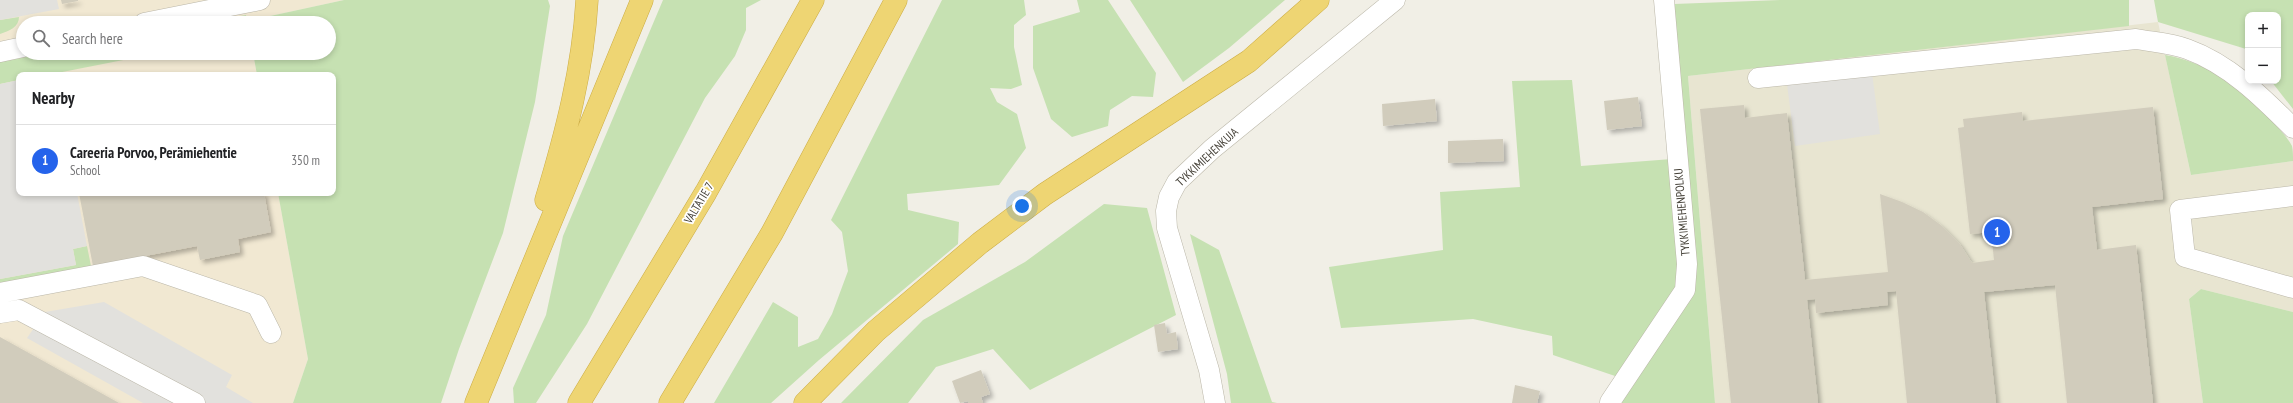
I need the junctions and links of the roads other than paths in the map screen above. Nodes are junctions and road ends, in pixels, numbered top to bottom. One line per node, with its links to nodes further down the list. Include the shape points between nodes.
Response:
1 (260, 0): 10 (street)
2 (587, 0): 22 (highway, via 585,38 574,99)
3 (642, 0): 22 (highway)
4 (813, 0): 26 (highway, VALTATIE 7, via 706,192)
5 (896, 0): 27 (highway, via 772,233)
6 (1312, 0): 12 (highway)
7 (1318, 0): 12 (highway)
8 (1395, 0): 29 (street, TYKKIMIEHENKUJA, via 1212,149 1178,182 1169,197 1166,210 1167,228 1209,370)
9 (1664, 0): 23 (street, TYKKIMIEHENPOLKU, via 1687,264 1684,290)
10 (235, 2): 11 (street)
11 (174, 16)
12 (1298, 20): 28 (highway, via 1249,61 1045,194 980,244 876,331)
13 (16, 49): 14 (street)
14 (0, 52)
15 (1758, 78): 16 (street, via 2136,39 2187,49 2220,66 2256,91)
16 (2293, 128)
17 (2293, 196): 18 (street, via 2180,210 2184,257)
18 (2293, 288)
19 (0, 293): 21 (street, via 143,266 257,305)
20 (0, 313): 24 (street, via 19,310)
21 (270, 333)
22 (502, 342): 25 (highway)
23 (1610, 402)
24 (194, 403)
25 (476, 403)
26 (579, 403)
27 (670, 403)
28 (805, 403)
29 (1215, 403)

